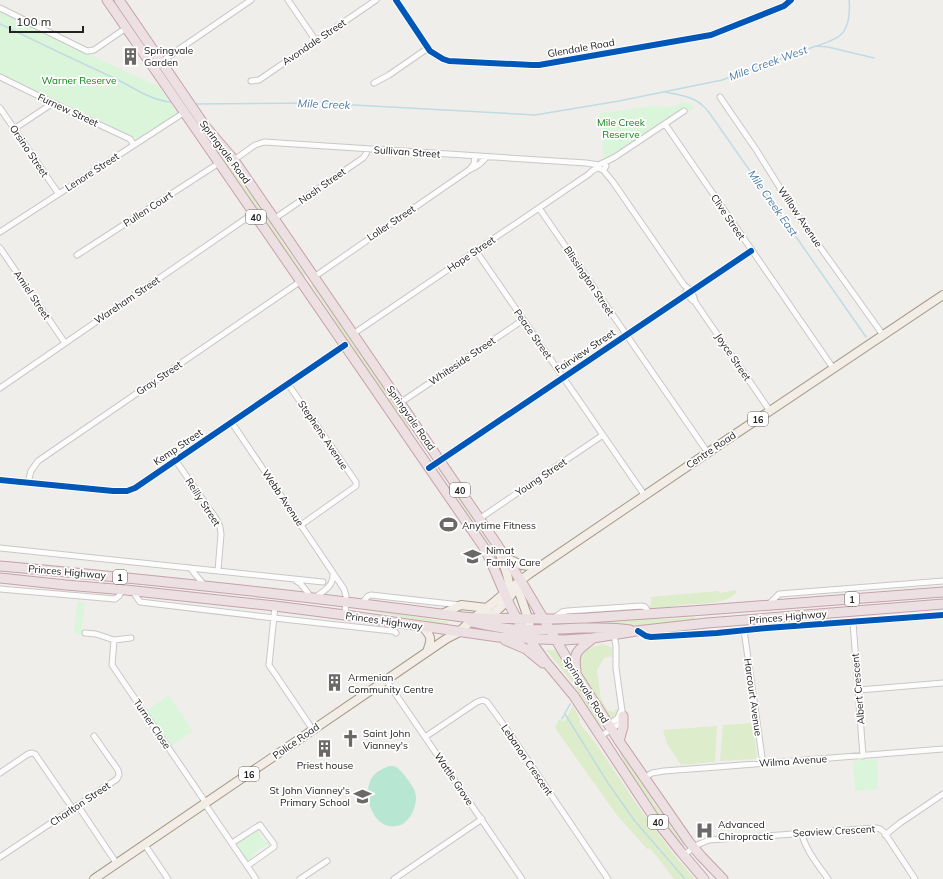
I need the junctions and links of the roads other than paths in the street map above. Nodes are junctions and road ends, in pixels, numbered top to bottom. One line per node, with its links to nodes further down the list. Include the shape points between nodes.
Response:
1 (107, 0): 9 (highway, Springvale Road / 40)
2 (119, 0): 12 (highway, Springvale Road / 40)
3 (251, 0): 12 (street)
4 (288, 0): 10 (street)
5 (376, 0): 10 (street, Avondale Street)
6 (396, 0): 11 (street, Glendale Road)
7 (791, 0): 11 (street, Glendale Road, via 784,6 711,35 539,65 447,60)
8 (0, 8): 9 (street, via 87,51 94,50)
9 (126, 28): 13 (highway, Springvale Road / 40)
10 (316, 41): 15 (street, Avondale Street, via 259,80)
11 (428, 48): 16 (street)
12 (161, 61): 13 (street); 28 (highway, Springvale Road / 40, via 210,132)
13 (153, 67): 20 (highway, Springvale Road / 40)
14 (0, 77): 18 (street, Furnew Street)
15 (251, 81)
16 (374, 83)
17 (720, 97): 48 (street, Willow Avenue, via 795,212)
18 (53, 103): 23 (street); 24 (street, Furnew Street, via 130,139)
19 (0, 108): 23 (street, Orsino Street)
20 (184, 111): 24 (street, Lenore Street); 29 (highway, Springvale Road / 40)
21 (684, 111): 22 (street, Hope Street)
22 (665, 124): 30 (street, Hope Street); 39 (street, Clive Street)
23 (14, 130): 32 (street, Orsino Street)
24 (134, 145): 32 (street, Lenore Street)
25 (367, 149): 26 (street, Sullivan Street); 28 (street, Sullivan Street, via 264,142 255,145); 35 (street, Nash Street, via 363,158)
26 (475, 156): 27 (street, Sullivan Street); 31 (street, via 474,164)
27 (486, 157): 30 (street, Sullivan Street); 31 (street, Loller Street)
28 (234, 160): 35 (highway, Springvale Road / 40)
29 (219, 163): 34 (highway, Springvale Road / 40); 40 (street, Pullen Court)
30 (602, 166): 33 (street, Hope Street); 43 (street, Joyce Street)
31 (469, 170): 41 (street, Loller Street)
32 (58, 193): 36 (street, Lenore Street)
33 (539, 208): 38 (street, Hope Street); 47 (street, Blissington Street)
34 (254, 213): 42 (highway, Springvale Road / 40); 49 (street, Wareham Street)
35 (274, 219): 41 (highway, Springvale Road / 40)
36 (0, 232)
37 (0, 248): 49 (street, Amiel Street)
38 (476, 250): 45 (street, Peace Street); 46 (street, Hope Street)
39 (751, 251): 43 (street, Fairview Street); 51 (street, Clive Street)
40 (77, 255)
41 (314, 277): 42 (highway); 46 (highway, Springvale Road / 40)
42 (300, 281): 50 (highway, Springvale Road / 40); 64 (street, Gray Street, via 38,461 31,471)
43 (689, 293): 47 (street, Fairview Street); 56 (street, Joyce Street)
44 (943, 294): 48 (main road, Centre Road / 16)
45 (524, 320): 52 (street, Peace Street); 55 (street, Whiteside Street)
46 (353, 334): 55 (highway, Springvale Road / 40)
47 (626, 335): 52 (street, Fairview Street); 59 (street, Blissington Street)
48 (883, 335): 51 (main road, Centre Road / 16)
49 (64, 343): 54 (street, Wareham Street)
50 (345, 345): 53 (street, Kemp Street); 62 (highway, Springvale Road / 40)
51 (833, 368): 56 (main road, Centre Road / 16)
52 (564, 378): 58 (street, Peace Street); 61 (street, Fairview Street)
53 (288, 384): 57 (street, Kemp Street); 67 (street, Stephens Avenue, via 356,482 356,486)
54 (0, 388)
55 (400, 403): 61 (highway, Springvale Road / 40)
56 (770, 411): 59 (main road, Centre Road / 16)
57 (232, 423): 60 (street, Kemp Street); 67 (street, Webb Avenue)
58 (603, 436): 65 (street, Peace Street); 66 (street, Young Street)
59 (708, 453): 65 (main road, Centre Road / 16)
60 (176, 461): 64 (street, Kemp Street, via 127,491); 74 (street, Reilly Street, via 220,527)
61 (440, 461): 62 (street, Fairview Street); 66 (highway, Springvale Road / 40)
62 (430, 468): 88 (highway, Springvale Road / 40, via 483,546)
63 (0, 480): 64 (street, Kemp Street)
64 (28, 482)
65 (644, 496): 72 (main road, Centre Road / 16)
66 (480, 519): 68 (highway, Springvale Road / 40)
67 (301, 525): 75 (street, Webb Avenue)
68 (496, 543): 70 (highway, Springvale Road / 40); 88 (main road, via 508,579)
69 (0, 548): 73 (street, Princes Highway)
70 (505, 557): 72 (main road, via 521,565); 78 (highway, Springvale Road / 40)
71 (0, 566): 83 (highway, Princes Highway / 1)
72 (539, 567): 78 (main road, Centre Road / 16)
73 (190, 568): 74 (street, Princes Highway); 83 (street)
74 (218, 571): 77 (street, Princes Highway)
75 (333, 573): 91 (street, via 330,586); 93 (street, Webb Avenue, via 345,591)
76 (0, 578): 82 (highway, Princes Highway / 1)
77 (294, 579): 80 (street, Princes Highway); 91 (street)
78 (521, 581): 88 (main road, Centre Road / 16); 107 (main road, via 519,592); 108 (highway, Springvale Road / 40)
79 (943, 581): 81 (street, Princes Highway)
80 (323, 582)
81 (905, 584): 84 (street, Princes Highway); 90 (street)
82 (66, 585): 86 (highway, Princes Highway / 1); 89 (street)
83 (206, 587): 91 (highway, Princes Highway / 1)
84 (856, 588): 92 (street); 98 (street, Princes Highway, via 779,594)
85 (0, 589): 89 (street)
86 (128, 590): 89 (street, via 115,599); 97 (highway, Princes Highway / 1); 104 (street, Princes Highway, via 140,602)
87 (943, 592): 90 (highway, Princes Highway / 1)
88 (507, 594): 100 (main road, Centre Road / 16); 105 (main road, Centre Road / 16, via 497,611); 106 (highway, Springvale Road / 40)
89 (64, 595)
90 (906, 595): 92 (highway, Princes Highway / 1)
91 (313, 598): 93 (highway, Princes Highway / 1)
92 (856, 598): 98 (highway, Princes Highway / 1)
93 (346, 602): 94 (highway, Princes Highway / 1); 102 (street, Webb Avenue)
94 (361, 604): 96 (street, Princes Highway, via 371,595); 101 (highway, Princes Highway / 1)
95 (943, 604): 110 (highway, Princes Highway / 1)
96 (462, 605): 100 (main road); 101 (main road)
97 (275, 606): 102 (highway, Princes Highway / 1); 104 (street)
98 (768, 606): 99 (highway, Princes Highway / 1)
99 (744, 607): 108 (highway, Princes Highway / 1); 110 (highway)
100 (488, 608): 109 (main road, Centre Road / 16)
101 (442, 614): 109 (highway, Princes Highway / 1)
102 (344, 615): 112 (highway, Princes Highway / 1)
103 (943, 615): 111 (street, Princes Highway)
104 (274, 618): 118 (street, Princes Highway); 134 (street, via 270,666)
105 (487, 618): 106 (highway, Princes Highway / 1); 109 (highway, Princes Highway / 1)
106 (517, 619): 107 (highway, Princes Highway / 1); 120 (highway, Springvale Road / 40)
107 (528, 619): 108 (highway, Princes Highway / 1); 120 (main road)
108 (543, 619): 113 (highway, Springvale Road / 40)
109 (471, 620): 116 (main road, Police Road / 16); 120 (highway, Princes Highway)
110 (745, 620): 115 (highway, Princes Highway / 1)
111 (853, 622): 114 (street, Princes Highway); 131 (street, Albert Crescent)
112 (422, 626): 116 (highway, Princes Highway / 1); 126 (main road, via 431,639)
113 (549, 629): 115 (highway, Princes Highway, via 611,628); 120 (highway, Princes Highway); 125 (highway, Springvale Road / 40)
114 (744, 630): 115 (street, Princes Highway, via 651,637); 141 (street, Harcourt Avenue)
115 (637, 631): 119 (highway, Princes Highway / 1)
116 (459, 632): 121 (highway, Princes Highway / 1); 126 (main road, Police Road / 16)
117 (85, 633): 124 (street)
118 (396, 633)
119 (614, 635): 123 (highway, Princes Highway / 1); 132 (street, via 615,665)
120 (528, 636): 121 (highway, Princes Highway / 1); 125 (highway, Princes Highway / 1); 127 (highway, Springvale Road / 40)
121 (498, 637): 127 (highway, via 524,648)
122 (131, 638): 124 (street)
123 (593, 638): 125 (highway, Princes Highway / 1); 128 (highway, via 576,654)
124 (114, 640): 145 (street, Turner Close, via 112,665)
125 (555, 640): 128 (highway, Springvale Road / 40)
126 (427, 652): 129 (main road, Police Road / 16)
127 (554, 672): 136 (highway, Springvale Road / 40, via 574,696)
128 (576, 674): 133 (highway, Springvale Road / 40)
129 (386, 680): 134 (main road, Police Road / 16); 137 (street, Wattle Grove)
130 (943, 683): 131 (street)
131 (859, 690): 140 (street, Albert Crescent)
132 (622, 712): 133 (street, via 620,723); 138 (highway, via 623,727)
133 (609, 727): 136 (street); 138 (highway, Springvale Road / 40)
134 (313, 730): 145 (main road, Police Road / 16)
135 (94, 736): 146 (street, Charlton Street, via 119,775 113,782)
136 (600, 736): 153 (highway, Springvale Road / 40, via 640,798)
137 (425, 737): 147 (street, Wattle Grove); 164 (street, Lebanon Crescent, via 477,702 487,702)
138 (619, 742): 143 (highway, Springvale Road / 40)
139 (943, 749): 140 (street, Wilma Avenue)
140 (863, 756): 141 (street, Wilma Avenue)
141 (763, 764): 143 (street, Wilma Avenue, via 664,771 652,773)
142 (0, 773): 146 (street, via 28,754 35,754)
143 (644, 778): 152 (highway, Springvale Road / 40)
144 (943, 794): 149 (street)
145 (206, 803): 150 (street, Turner Close); 151 (main road, Police Road / 16)
146 (75, 807): 154 (street, Charlton Street); 156 (street)
147 (482, 820): 162 (street); 163 (street, Wattle Grove)
148 (799, 833): 149 (street, Seaview Crescent, via 878,828); 152 (street, Seaview Crescent, via 709,840); 167 (street)
149 (885, 833): 168 (street, Seaview Crescent)
150 (232, 843): 157 (street, Turner Close); 157 (street, via 260,825 274,844 274,847)
151 (145, 845): 156 (main road, Police Road / 16); 159 (street)
152 (694, 848): 153 (street, Seaview Crescent); 166 (highway, Springvale Road / 40)
153 (684, 855): 165 (highway, Springvale Road / 40)
154 (0, 857)
155 (327, 861): 161 (street)
156 (117, 864): 158 (main road, Police Road / 16)
157 (247, 866): 160 (street, Turner Close)
158 (94, 879)
159 (168, 879)
160 (256, 879)
161 (300, 879)
162 (394, 879)
163 (522, 879)
164 (608, 879)
165 (704, 879)
166 (723, 879)
167 (828, 879)
168 (915, 879)

